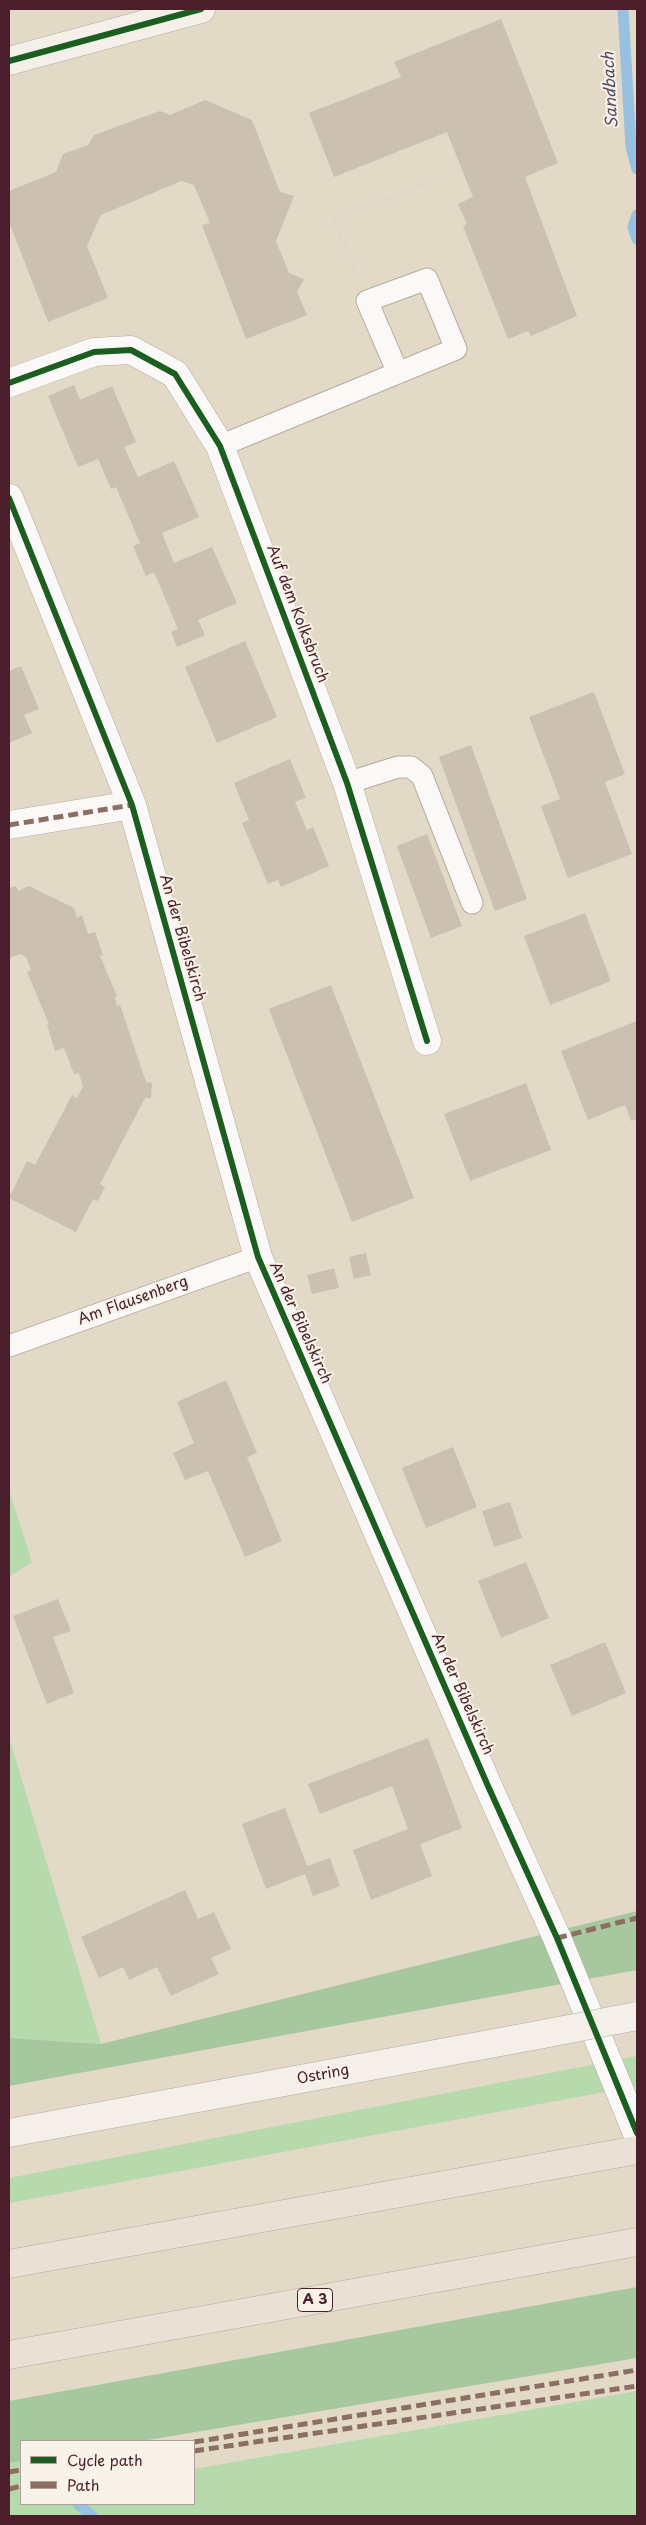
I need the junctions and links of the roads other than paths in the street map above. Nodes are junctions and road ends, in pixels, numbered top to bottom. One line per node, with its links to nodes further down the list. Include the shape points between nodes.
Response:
1 (201, 9): 2 (main road)
2 (9, 61)
3 (398, 373): 3 (lane, via 456,349 427,279 367,301); 5 (lane)
4 (9, 383): 5 (street, Auf dem Kolksbruch, via 94,352 131,350 175,374)
5 (220, 446): 7 (street, Auf dem Kolksbruch)
6 (9, 498): 8 (street, An der Bibelskirch)
7 (347, 783): 10 (lane, via 398,767 411,767 422,776); 11 (street, Auf dem Kolksbruch)
8 (132, 805): 9 (street); 12 (street, An der Bibelskirch)
9 (9, 824)
10 (472, 903)
11 (427, 1042)
12 (258, 1256): 13 (lane, Am Flausenberg); 16 (street, An der Bibelskirch, via 557,1938)
13 (9, 1346)
14 (637, 2016): 15 (main road, Ostring, bridge)
15 (9, 2133)
16 (637, 2133)
17 (637, 2150): 19 (highway)
18 (630, 2243): 20 (highway, A 3)
19 (9, 2264)
20 (9, 2356)

